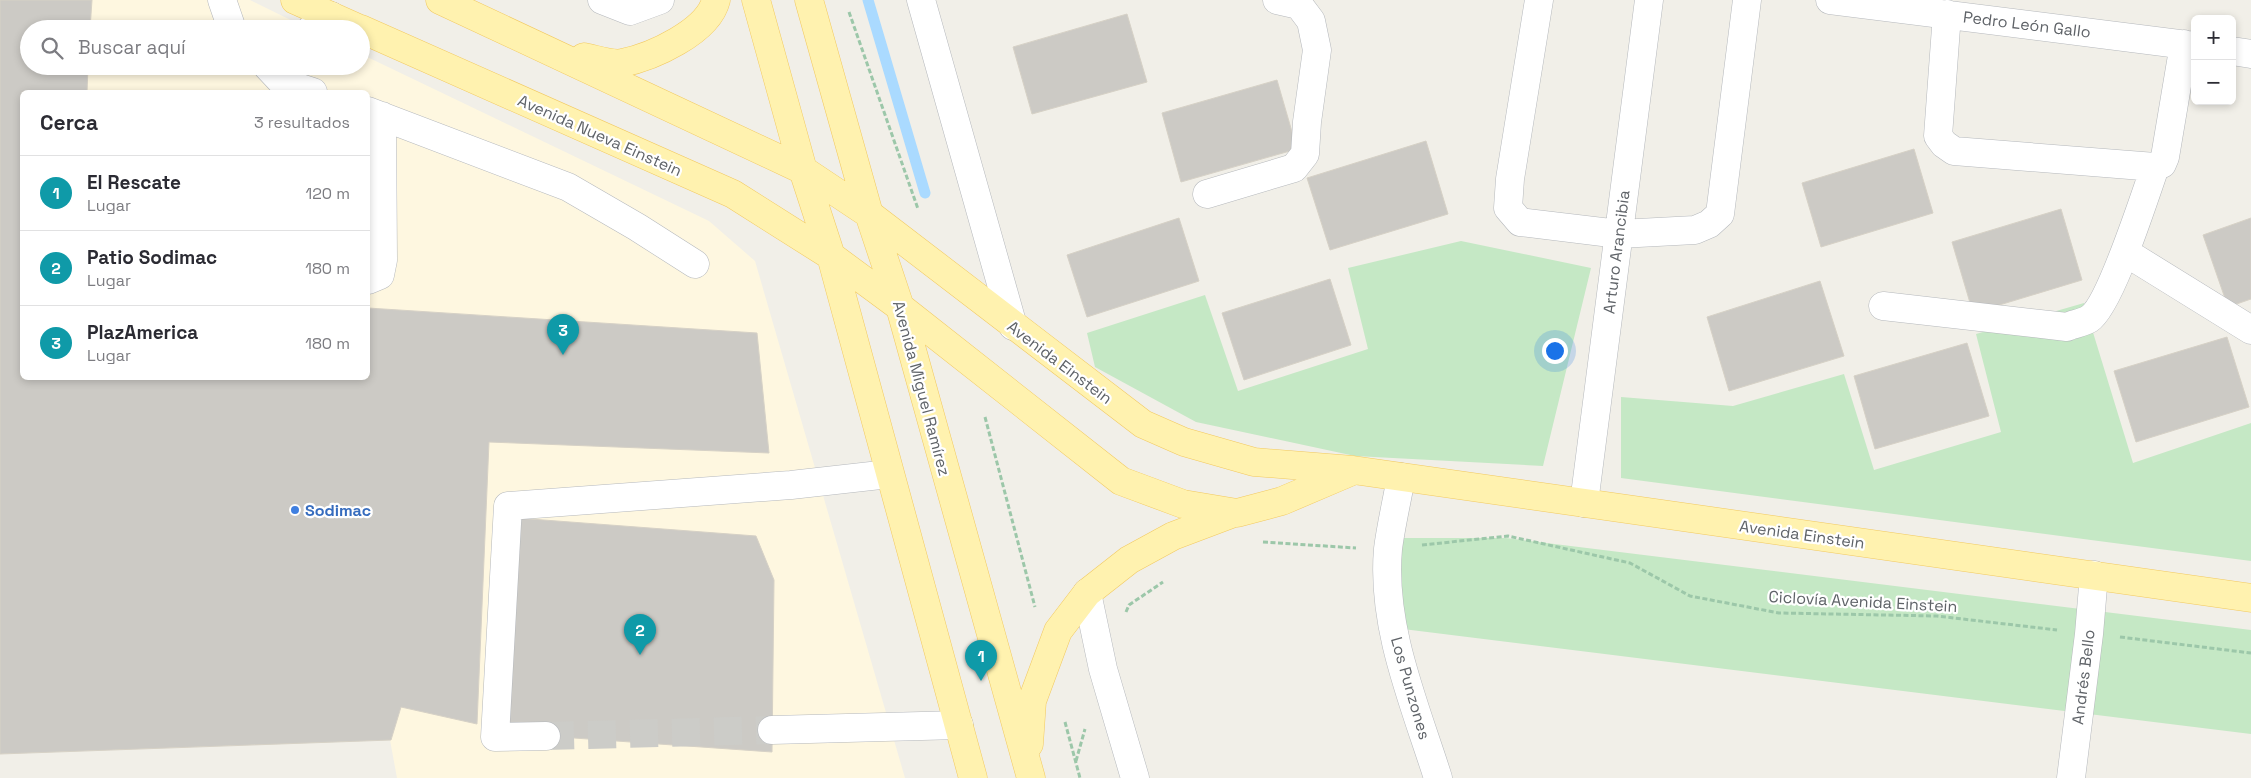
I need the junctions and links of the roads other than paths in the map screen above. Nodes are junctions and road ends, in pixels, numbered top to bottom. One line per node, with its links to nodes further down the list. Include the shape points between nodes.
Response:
1 (222, 0): 17 (street)
2 (295, 0): 18 (main road, Avenida Nueva Einstein)
3 (440, 0): 15 (main road)
4 (602, 0): 5 (street, via 630,11)
5 (660, 0)
6 (716, 0): 21 (main road, via 714,7 688,35 645,56 621,63)
7 (756, 0): 28 (main road)
8 (809, 0): 30 (main road, Avenida Miguel Ramírez)
9 (921, 0): 38 (street)
10 (1277, 0): 29 (street, via 1299,5 1311,21 1317,50 1304,154 1294,168)
11 (1539, 0): 31 (street, via 1508,208 1520,222)
12 (1648, 0): 31 (street, Arturo Arancibia)
13 (1747, 0): 31 (street, via 1720,214 1695,230)
14 (1830, 0): 16 (street, Pedro León Gallo)
15 (472, 7): 21 (main road)
16 (1947, 14): 20 (street, Pedro León Gallo); 27 (street, via 1938,136 1944,144 1954,151)
17 (229, 20)
18 (319, 20)
19 (370, 33): 33 (main road, Avenida Nueva Einstein, via 733,194)
20 (2189, 45): 27 (street, via 2166,157)
21 (548, 50): 28 (main road)
22 (2236, 52): 23 (street)
23 (2251, 54)
24 (280, 77): 25 (street)
25 (309, 90)
26 (375, 113): 34 (street, via 568,187); 35 (street)
27 (2155, 167): 32 (street)
28 (803, 170): 30 (main road, Avenida Einstein); 33 (main road)
29 (1207, 194)
30 (869, 214): 37 (main road, Avenida Miguel Ramírez); 38 (main road, Avenida Einstein)
31 (1619, 234): 43 (street, Arturo Arancibia)
32 (2125, 252): 36 (street, via 2102,302 2090,318 2067,327); 39 (street)
33 (831, 256): 37 (main road); 41 (main road)
34 (695, 264)
35 (375, 270)
36 (1883, 306)
37 (900, 307): 44 (main road, via 1121,482 1183,504); 51 (main road, Avenida Miguel Ramírez)
38 (1013, 326): 40 (main road, Avenida Einstein, via 1142,424 1184,442 1254,462)
39 (2251, 330)
40 (1353, 470): 42 (main road, Avenida Einstein); 44 (main road, via 1282,501)
41 (889, 474): 48 (main road); 50 (street, via 791,485 508,506 495,737)
42 (1401, 477): 43 (main road, Avenida Einstein); 54 (street, Los Punzones, via 1388,549 1389,598 1398,651)
43 (1584, 503): 45 (main road, Avenida Einstein)
44 (1237, 513): 46 (main road, via 1164,541 1129,560)
45 (2094, 575): 47 (main road, Avenida Einstein); 55 (street, Andrés Bello)
46 (1087, 593): 51 (main road, via 1058,631 1032,701); 53 (street, via 1102,668)
47 (2251, 598)
48 (959, 726): 49 (street); 52 (main road)
49 (772, 730)
50 (546, 736)
51 (1029, 772)
52 (973, 778)
53 (1135, 778)
54 (1438, 778)
55 (2071, 778)

